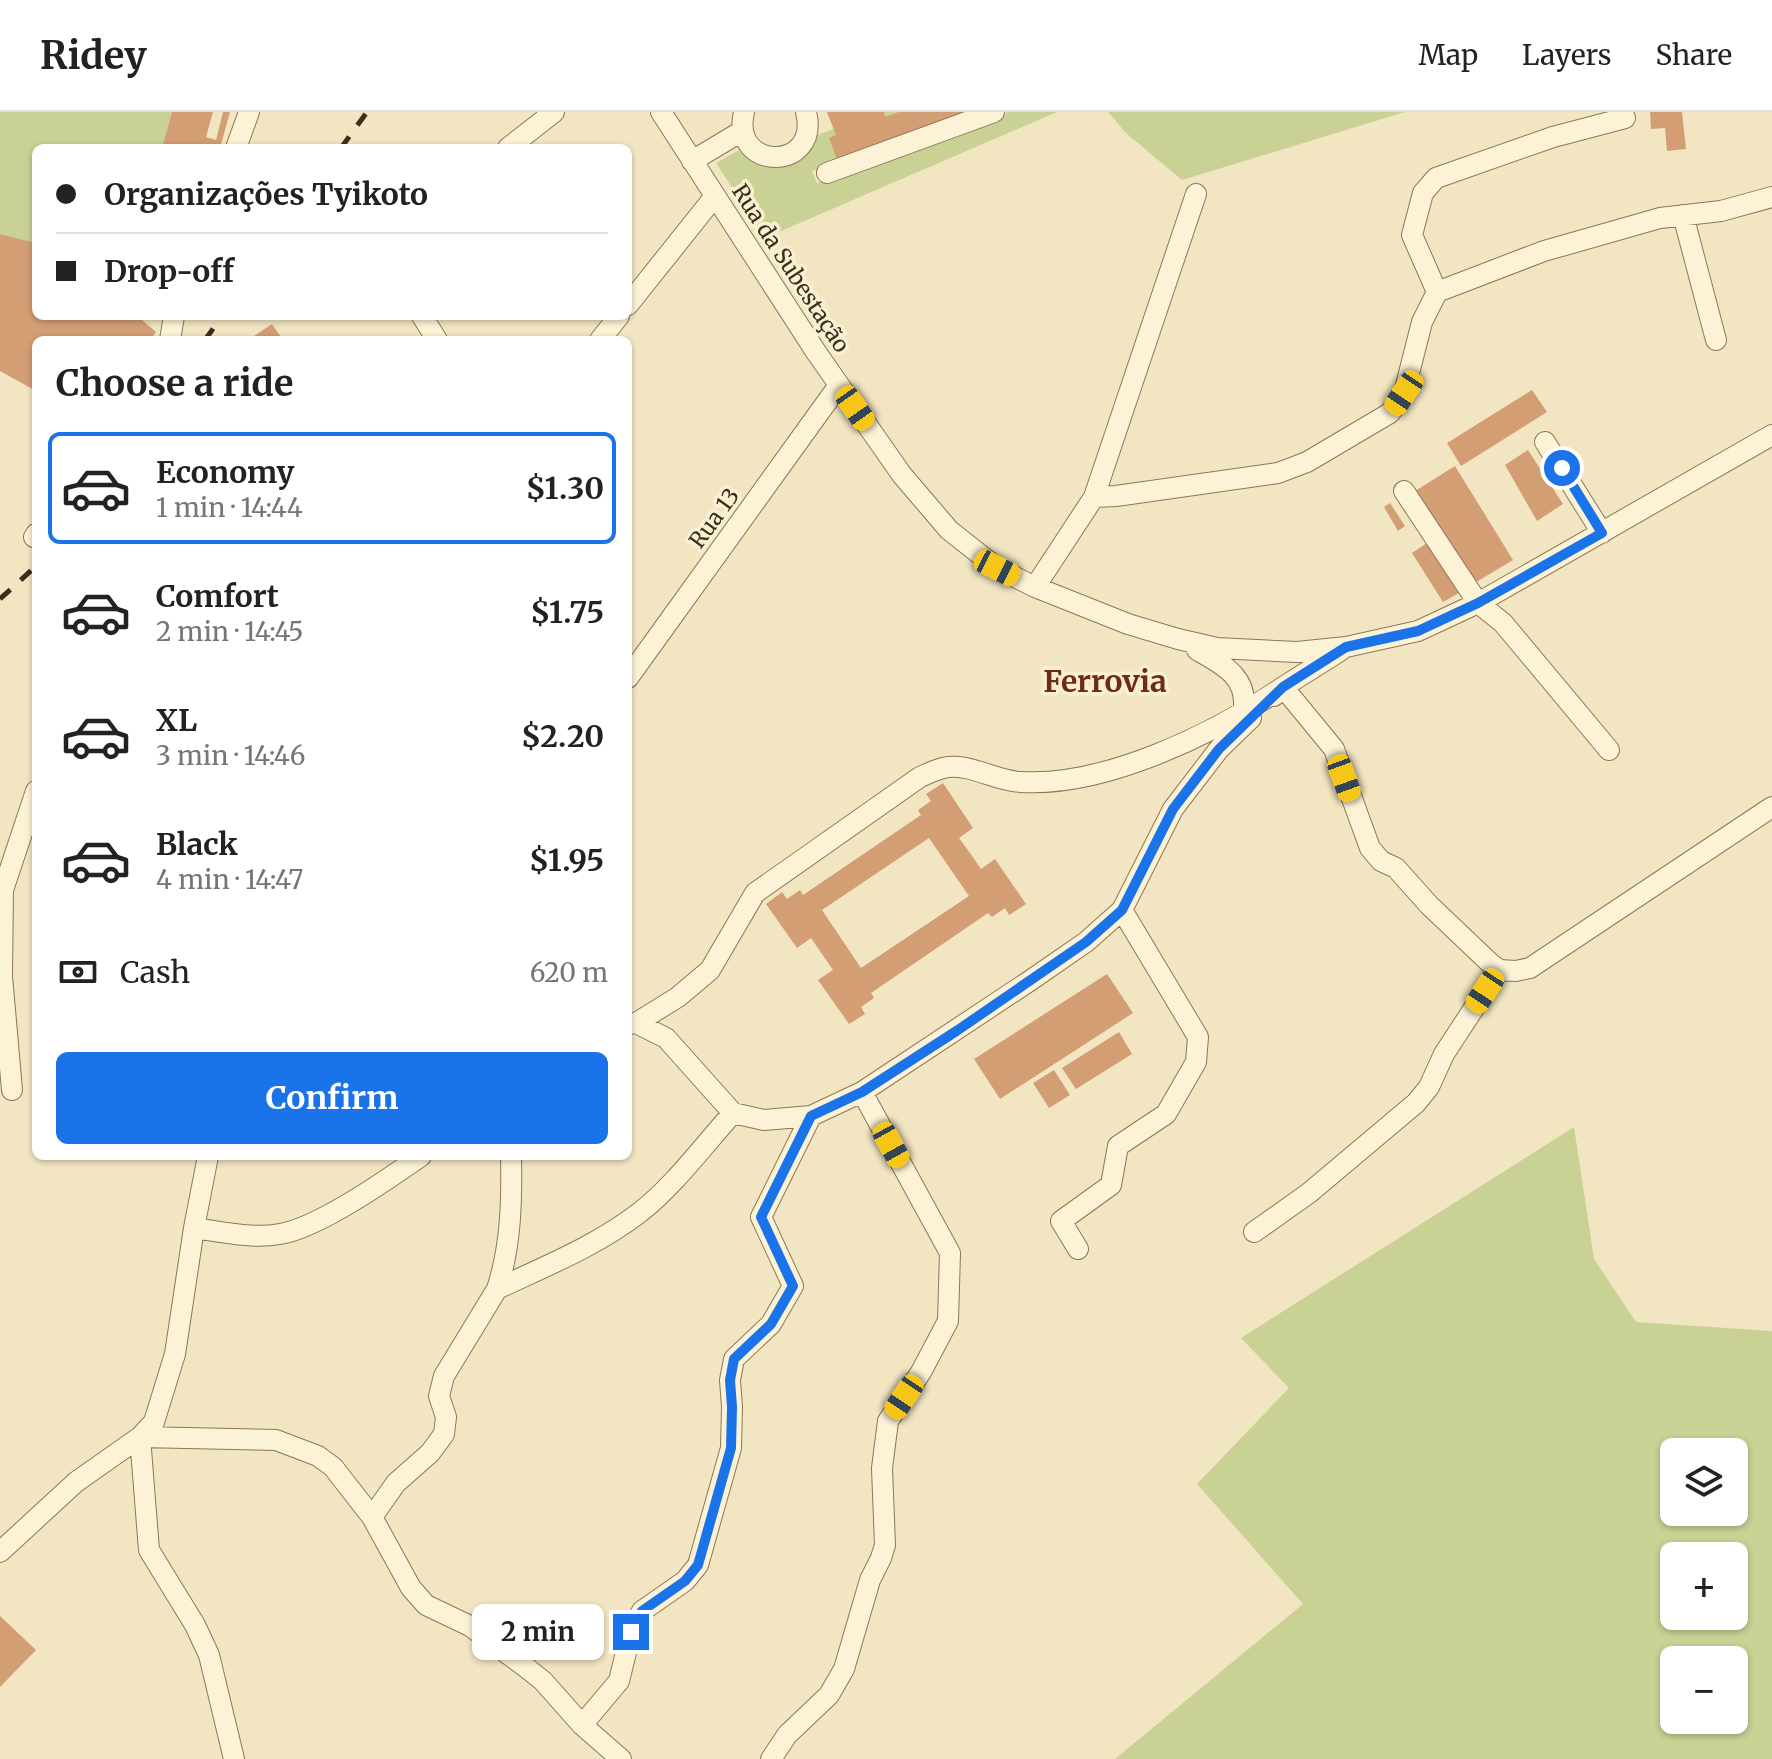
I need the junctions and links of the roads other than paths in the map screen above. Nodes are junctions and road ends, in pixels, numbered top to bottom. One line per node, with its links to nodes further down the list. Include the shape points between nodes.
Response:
1 (249, 112): 9 (street)
2 (554, 112): 10 (street)
3 (661, 112): 11 (street, Rua da Subestação)
4 (744, 112): 8 (street)
5 (806, 112): 8 (street, via 808,133 785,157 755,151)
6 (994, 112): 12 (street)
7 (1625, 118): 17 (street, via 1436,178 1423,193 1412,235)
8 (743, 133): 11 (street)
9 (237, 144)
10 (513, 144)
11 (692, 161): 14 (street, Rua da Subestação)
12 (827, 173)
13 (1196, 194): 26 (street)
14 (715, 196): 18 (street); 22 (street, Rua da Subestação)
15 (1772, 197): 16 (street)
16 (1683, 215): 17 (street, via 1544,251); 21 (street)
17 (1437, 292): 26 (street, via 1422,322 1404,393 1390,413 1278,473)
18 (632, 300)
19 (616, 320): 20 (street)
20 (603, 336)
21 (1716, 340)
22 (839, 385): 28 (street, Rua da Subestação, via 902,475 949,530 997,568); 32 (street, Rua 13)
23 (1772, 435): 27 (street, Rua da Subestação)
24 (1545, 442): 27 (street)
25 (1404, 491): 29 (street)
26 (1094, 497): 28 (street)
27 (1602, 533): 29 (street, Rua da Subestação)
28 (1035, 587): 30 (street, Rua da Subestação)
29 (1478, 603): 31 (street, Rua da Subestação, via 1418,631); 35 (street, via 1503,623)
30 (1178, 639): 31 (street, Rua da Subestação, via 1259,652); 34 (street, via 1235,676 1246,699)
31 (1346, 647): 33 (street)
32 (632, 672)
33 (1283, 687): 34 (street); 38 (street, via 1219,749 1173,809); 39 (street, via 1334,749 1370,848)
34 (1243, 714): 40 (street, via 1115,769 1068,780 1018,782 944,767 920,777 755,893 710,970)
35 (1609, 750)
36 (32, 803): 41 (street, via 3,890 2,976)
37 (1772, 807): 39 (street, via 1530,968)
38 (1122, 910): 42 (street, via 1086,942); 50 (street, via 1198,1037 1196,1062 1166,1114 1118,1146 1111,1185 1061,1221)
39 (1499, 970): 49 (street, via 1416,1103)
40 (632, 1024): 43 (street, via 666,1038)
41 (12, 1090)
42 (862, 1092): 44 (street); 58 (street, via 950,1253 948,1321 888,1421 882,1468 885,1545 844,1669 829,1695 787,1735)
43 (733, 1113): 44 (street, via 764,1120); 51 (street, via 638,1213 594,1244)
44 (811, 1116): 55 (street, via 761,1217 793,1286 771,1324 734,1359 731,1448 698,1565 685,1581 642,1611 619,1681)
45 (207, 1160): 48 (street)
46 (415, 1160): 48 (street, via 312,1224 280,1234)
47 (511, 1160): 51 (street, via 511,1213)
48 (194, 1228): 52 (street, via 171,1367 154,1422)
49 (1254, 1232)
50 (1078, 1249)
51 (497, 1289): 53 (street, via 444,1376 439,1396 446,1417 444,1434 396,1483)
52 (140, 1437): 53 (street, via 276,1440 297,1446 333,1467); 54 (street, via 76,1482); 56 (street, via 149,1550 209,1655)
53 (372, 1517): 55 (street, via 426,1605 470,1626 528,1669)
54 (0, 1552)
55 (582, 1725): 57 (street)
56 (234, 1759)
57 (621, 1759)
58 (771, 1759)

